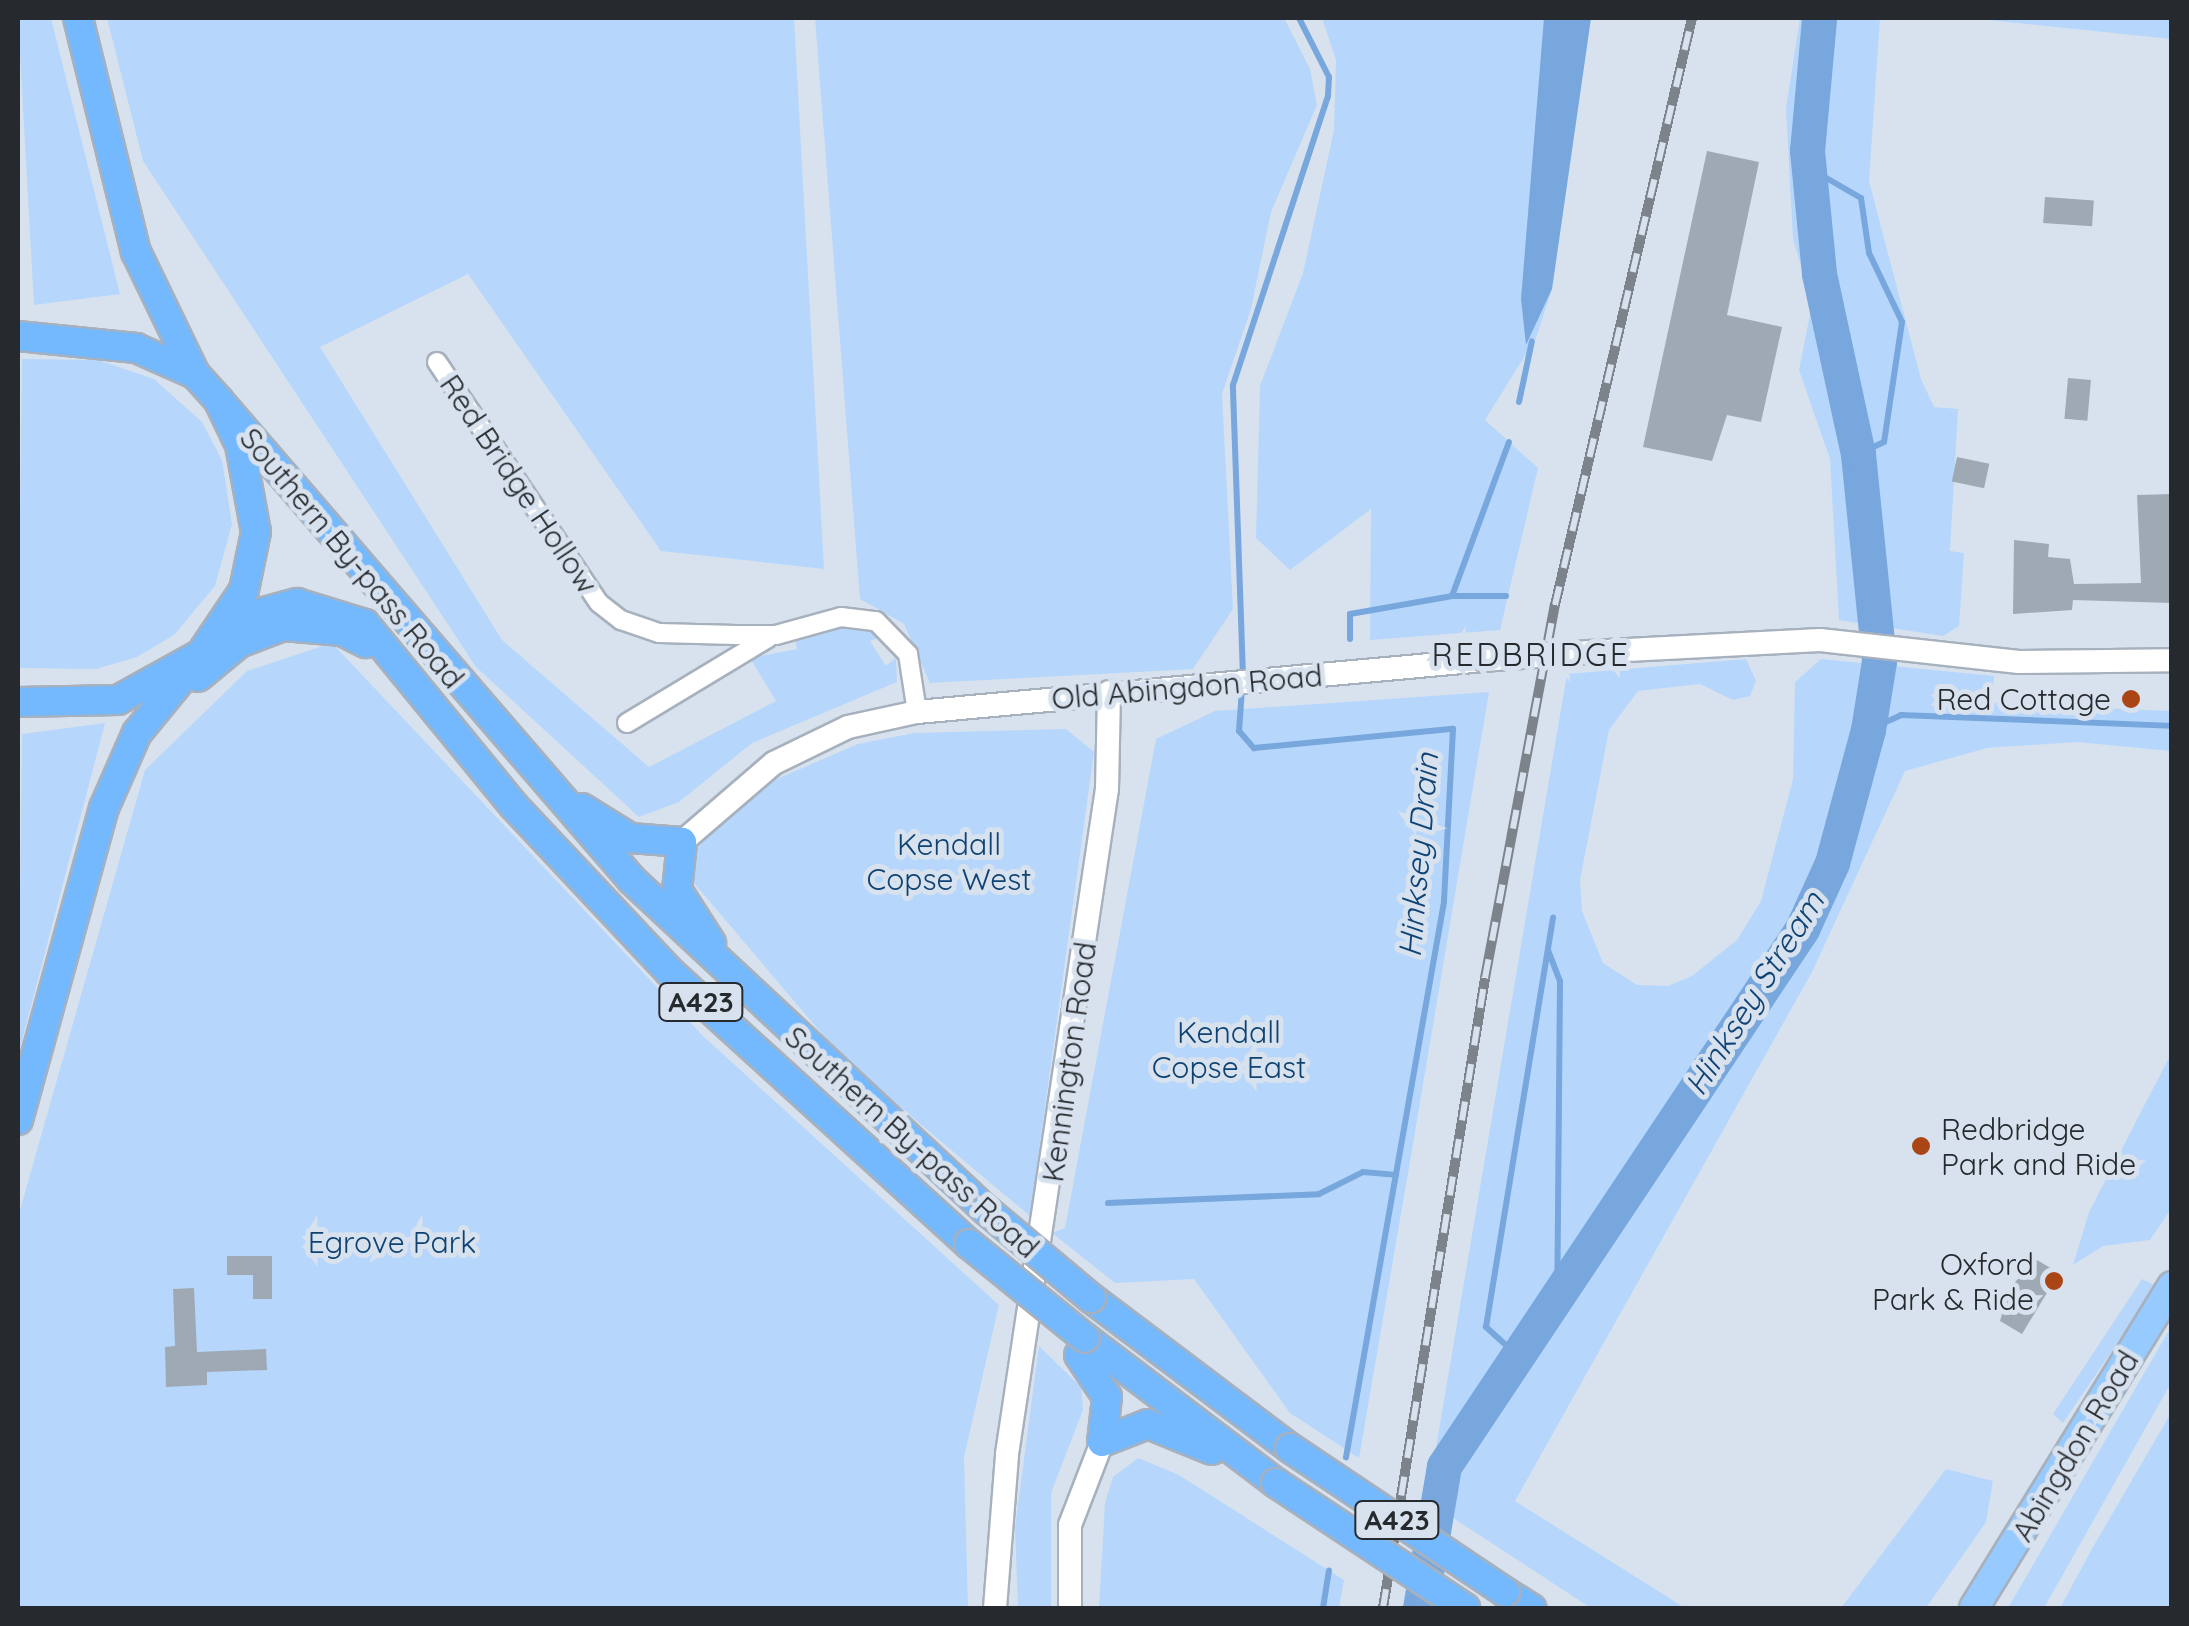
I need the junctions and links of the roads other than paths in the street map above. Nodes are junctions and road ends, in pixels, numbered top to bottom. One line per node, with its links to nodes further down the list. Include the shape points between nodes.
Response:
1 (78, 18): 4 (highway, via 136,252)
2 (18, 336): 4 (highway, via 69,336 136,348)
3 (436, 362): 7 (street, Red Bridge Hollow, via 610,612 660,633)
4 (195, 374): 5 (highway, Southern By-pass Road)
5 (220, 400): 6 (highway, via 253,484 256,532 253,564); 16 (highway, Southern By-pass Road / A423)
6 (227, 622): 8 (highway); 10 (highway, Southern By-pass Road / A423, via 297,602 337,610 373,632)
7 (776, 635): 14 (street, Red Bridge Hollow, via 840,616 876,621 908,654); 15 (street, Red Bridge Hollow)
8 (202, 654): 12 (highway, via 118,700); 13 (highway)
9 (2172, 660): 11 (street, Old Abingdon Road, bridge, via 2019,662 1837,641 1734,643)
10 (404, 674): 13 (highway, via 342,631 283,626 239,643); 21 (highway, Southern By-pass Road / A423, bridge, via 670,972)
11 (1109, 692): 14 (street, Old Abingdon Road); 25 (street, Kennington Road, via 1107,789 1007,1454)
12 (18, 702)
13 (161, 705): 19 (highway, via 128,750 104,808)
14 (917, 712): 17 (street, Old Abingdon Road, via 848,727 774,763)
15 (627, 723)
16 (522, 761): 17 (highway, via 610,830 652,844); 18 (highway, Southern By-pass Road / A423)
17 (682, 842): 18 (highway, via 677,890)
18 (742, 990): 28 (highway, Southern By-pass Road / A423, bridge, via 1090,1298 1290,1448)
19 (18, 1120)
20 (2172, 1286): 24 (main road, Abingdon Road)
21 (1082, 1347): 22 (highway, via 1108,1397); 23 (highway, Southern By-pass Road / A423)
22 (1102, 1442): 23 (highway, via 1148,1424); 26 (street, via 1070,1525)
23 (1276, 1483): 27 (highway, Southern By-pass Road / A423, bridge)
24 (1976, 1607)
25 (995, 1608)
26 (1070, 1608)
27 (1466, 1608)
28 (1531, 1608)

